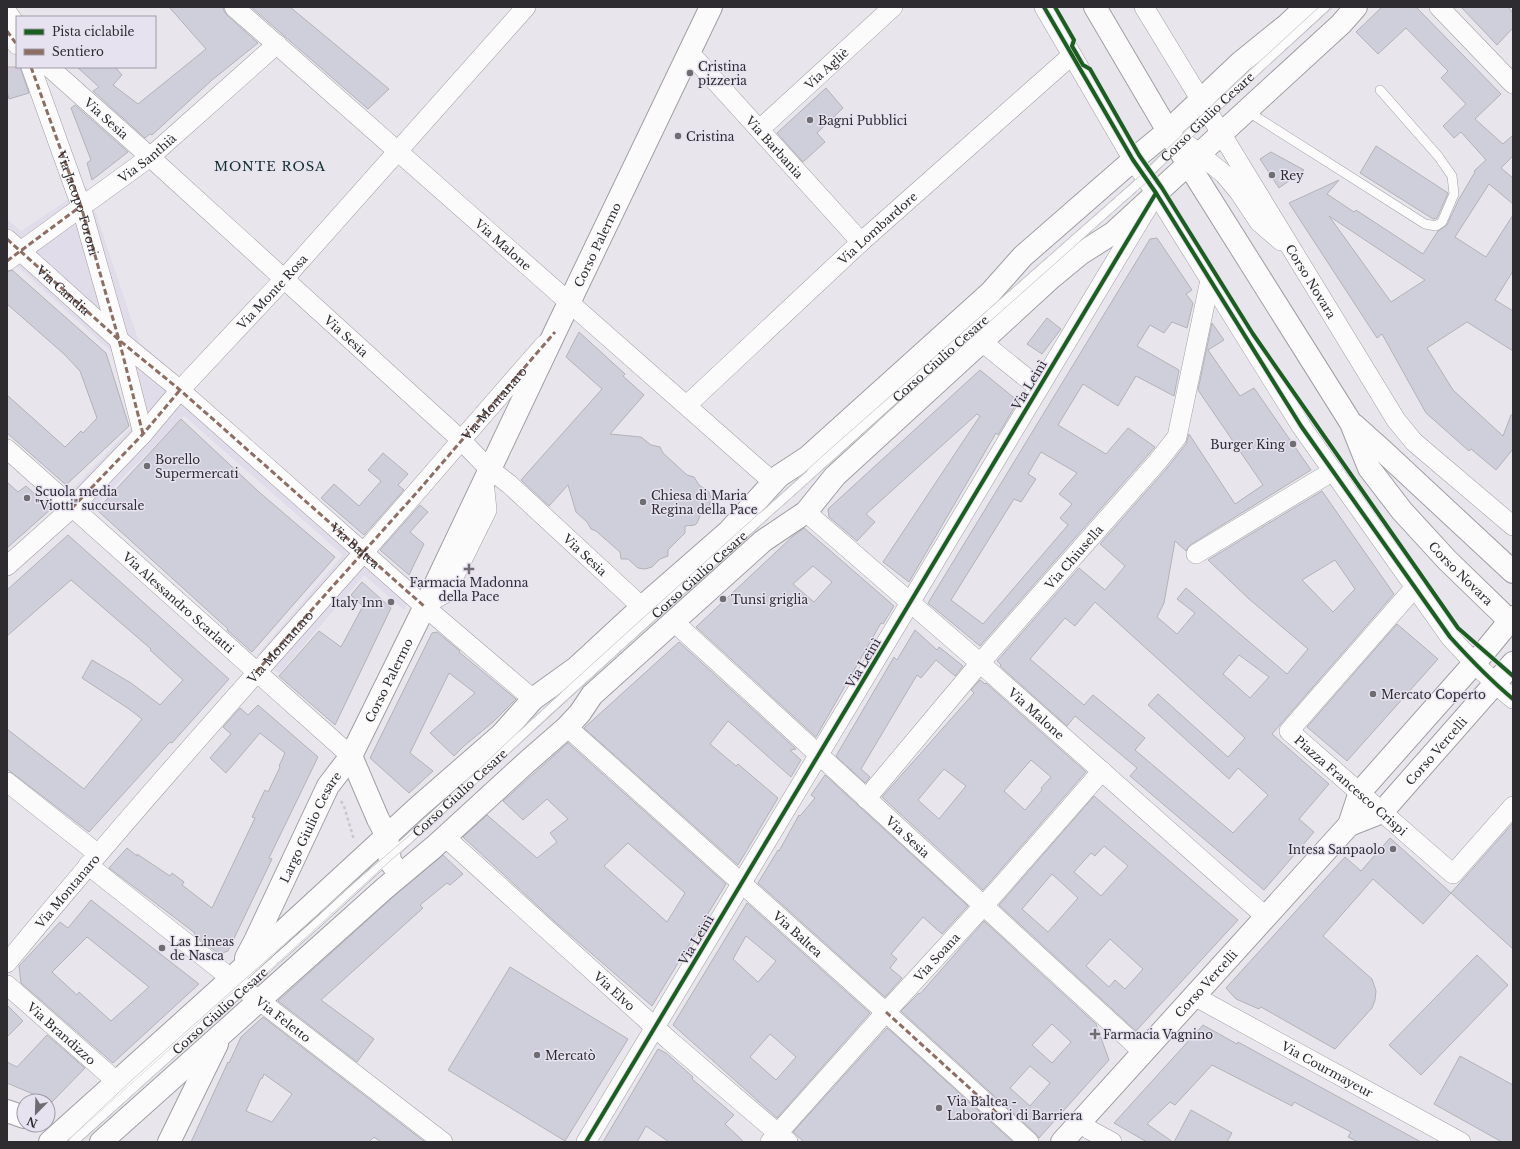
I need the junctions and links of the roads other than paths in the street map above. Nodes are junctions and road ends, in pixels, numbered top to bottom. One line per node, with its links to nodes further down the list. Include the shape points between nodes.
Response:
1 (234, 7): 16 (street, Via Malone)
2 (526, 7): 28 (street, Via Monte Rosa)
3 (711, 7): 17 (main road, Corso Palermo)
4 (892, 7): 25 (street, Via Agliè)
5 (1044, 7): 18 (street)
6 (1096, 7): 27 (main road, Corso Novara, via 1138,82)
7 (1144, 7): 23 (street, Corso Novara)
8 (1306, 7): 23 (main road, Corso Giulio Cesare, via 1241,62)
9 (1325, 7): 23 (lane, Corso Giulio Cesare)
10 (1356, 7): 24 (main road, Corso Giulio Cesare, via 1341,24)
11 (1439, 7): 21 (street)
12 (7, 12): 13 (street)
13 (16, 25)
14 (7, 31): 15 (street)
15 (16, 44)
16 (277, 44): 28 (street, Via Malone); 29 (street, Via Santhià)
17 (689, 52): 25 (street, Via Barbania); 38 (main road, Corso Palermo)
18 (1072, 55): 31 (street); 33 (street, Via Lombardore)
19 (31, 68): 32 (street, Via Jacopo Foroni)
20 (50, 68): 29 (street, Via Sesia)
21 (1513, 84)
22 (1380, 90): 24 (lane, via 1438,156 1452,176 1454,194 1442,222 1436,226 1425,224)
23 (1205, 106): 26 (street, Corso Novara); 27 (main road, Corso Giulio Cesare)
24 (1246, 110): 26 (main road, Corso Giulio Cesare)
25 (760, 129): 33 (street, Via Barbania)
26 (1221, 132): 30 (main road, Corso Giulio Cesare); 35 (street, Corso Novara)
27 (1175, 139): 30 (main road, Corso Novara); 31 (main road, Corso Giulio Cesare)
28 (398, 150): 36 (street, Via Monte Rosa); 38 (street, Via Malone)
29 (150, 157): 32 (street, Via Santhià); 36 (street, Via Sesia)
30 (1194, 158): 31 (main road, Corso Giulio Cesare); 35 (street, via 1224,174 1258,222); 45 (main road, Corso Novara, via 1246,258)
31 (1145, 177): 37 (street); 41 (main road, Corso Giulio Cesare, via 1113,233 1080,254 1051,278); 42 (street, Via Leinì); 51 (main road, Corso Giulio Cesare, via 1023,256 990,293 808,456); 83 (lane, Corso Giulio Cesare, via 617,648)
32 (82, 206): 34 (street, Via Santhià); 40 (street, Via Jacopo Foroni)
33 (861, 242): 44 (street, Via Lombardore)
34 (11, 250): 40 (street, Via Candia)
35 (1294, 252): 54 (street, Corso Novara, via 1396,420 1414,442)
36 (284, 279): 43 (street, Via Monte Rosa); 47 (street, Via Sesia)
37 (1210, 280): 49 (street, via 1301,426); 65 (street, Via Chiusella, via 1177,437)
38 (569, 303): 39 (main road, Corso Palermo); 44 (street, Via Malone)
39 (555, 332): 47 (street, Via Montanaro); 50 (main road, Corso Palermo)
40 (119, 340): 43 (street, Via Candia); 46 (street, Via Jacopo Foroni)
41 (982, 342): 42 (street); 53 (main road, Corso Giulio Cesare, via 835,476)
42 (1040, 388): 60 (street, Via Leinì)
43 (180, 390): 46 (street, Via Monte Rosa); 55 (street, Via Baltea)
44 (687, 405): 51 (street, Via Malone)
45 (1351, 423): 58 (main road, Corso Novara); 64 (main road, Corso Novara, via 1369,468 1402,511 1447,560)
46 (143, 434): 52 (street, Via Monte Rosa)
47 (461, 440): 50 (street, Via Sesia); 55 (street, Via Montanaro)
48 (7, 449): 52 (street, Via Alessandro Scarlatti)
49 (1333, 471): 56 (street); 59 (street)
50 (486, 475): 61 (main road, Corso Palermo); 62 (street, Via Sesia, via 509,484)
51 (773, 482): 62 (main road, Corso Giulio Cesare, via 729,531)
52 (72, 508): 57 (street, Via Monte Rosa); 68 (street, Via Alessandro Scarlatti)
53 (806, 512): 60 (street, Via Malone); 63 (main road, Corso Giulio Cesare, via 763,541)
54 (1513, 526)
55 (364, 552): 61 (street, Via Baltea); 68 (street, Via Montanaro)
56 (1196, 554)
57 (7, 566)
58 (1513, 572)
59 (1416, 586): 67 (street, via 1450,637); 77 (street, Piazza Francesco Crispi, via 1289,731)
60 (910, 602): 65 (street, Via Malone); 73 (street, Via Leinì)
61 (426, 606): 70 (street, Via Baltea); 74 (main road, Corso Palermo)
62 (642, 607): 70 (main road, Corso Giulio Cesare, via 576,668)
63 (673, 621): 72 (main road, Corso Giulio Cesare, via 592,695 580,713); 73 (street, Via Sesia)
64 (1512, 621): 67 (main road, Corso Vercelli)
65 (980, 663): 75 (street, Via Malone); 78 (street, Via Chiusella)
66 (1513, 663): 69 (main road, Corso Vercelli)
67 (1474, 664): 69 (street); 77 (main road, Corso Vercelli)
68 (256, 672): 74 (street, Via Alessandro Scarlatti); 84 (street, Via Montanaro)
69 (1495, 684): 71 (street); 80 (main road, Corso Vercelli)
70 (533, 698): 83 (main road, Corso Giulio Cesare, via 502,734 417,808)
71 (1513, 699)
72 (566, 727): 82 (main road, Corso Giulio Cesare); 85 (street, Via Baltea)
73 (819, 755): 78 (street, Via Sesia); 85 (street, Via Leinì)
74 (351, 756): 83 (main road, Largo Giulio Cesare); 89 (main road, Largo Giulio Cesare, via 328,786 255,941)
75 (1102, 771): 86 (street, Via Soana); 87 (street, Via Malone)
76 (7, 782): 84 (street, Via Feletto)
77 (1360, 792): 80 (street, Piazza Francesco Crispi); 81 (main road, Corso Vercelli)
78 (866, 799): 86 (street, Via Sesia)
79 (1513, 806): 80 (street, Piazza Francesco Crispi, via 1453,874)
80 (1382, 812): 81 (main road, Corso Vercelli)
81 (1349, 825): 87 (main road, Corso Vercelli)
82 (445, 836): 83 (main road, Largo Giulio Cesare); 93 (street, Via Elvo)
83 (392, 856): 89 (main road, Largo Giulio Cesare); 89 (main road, Largo Giulio Cesare)
84 (93, 859): 88 (street, Via Montanaro); 89 (street, Via Feletto)
85 (742, 883): 92 (street, Via Baltea); 93 (street, Via Leinì)
86 (984, 905): 92 (street, Via Soana); 95 (street, Via Sesia)
87 (1266, 917): 91 (main road, Corso Vercelli)
88 (7, 963)
89 (243, 982): 94 (main road, Largo Giulio Cesare); 96 (main road, Largo Giulio Cesare); 98 (lane, Corso Giulio Cesare); 104 (street, Via Feletto)
90 (7, 985): 96 (street, Via Brandizzo)
91 (1194, 996): 95 (main road, Corso Vercelli); 99 (street, Via Courmayeur)
92 (886, 1012): 100 (street, Via Soana); 106 (street, Via Baltea)
93 (656, 1027): 100 (street, Via Elvo); 105 (street, Via Leinì)
94 (222, 1034): 102 (main road, Largo Giulio Cesare); 103 (main road, Largo Giulio Cesare)
95 (1143, 1052): 97 (main road, Corso Vercelli)
96 (116, 1081): 98 (main road, Largo Giulio Cesare)
97 (1080, 1122): 101 (street); 107 (main road, Corso Vercelli)
98 (59, 1137)
99 (1440, 1137): 108 (street, Via Courmayeur)
100 (778, 1139)
101 (1107, 1141)
102 (101, 1142)
103 (169, 1142)
104 (443, 1142)
105 (586, 1142)
106 (1029, 1142)
107 (1062, 1142)
108 (1460, 1142)

